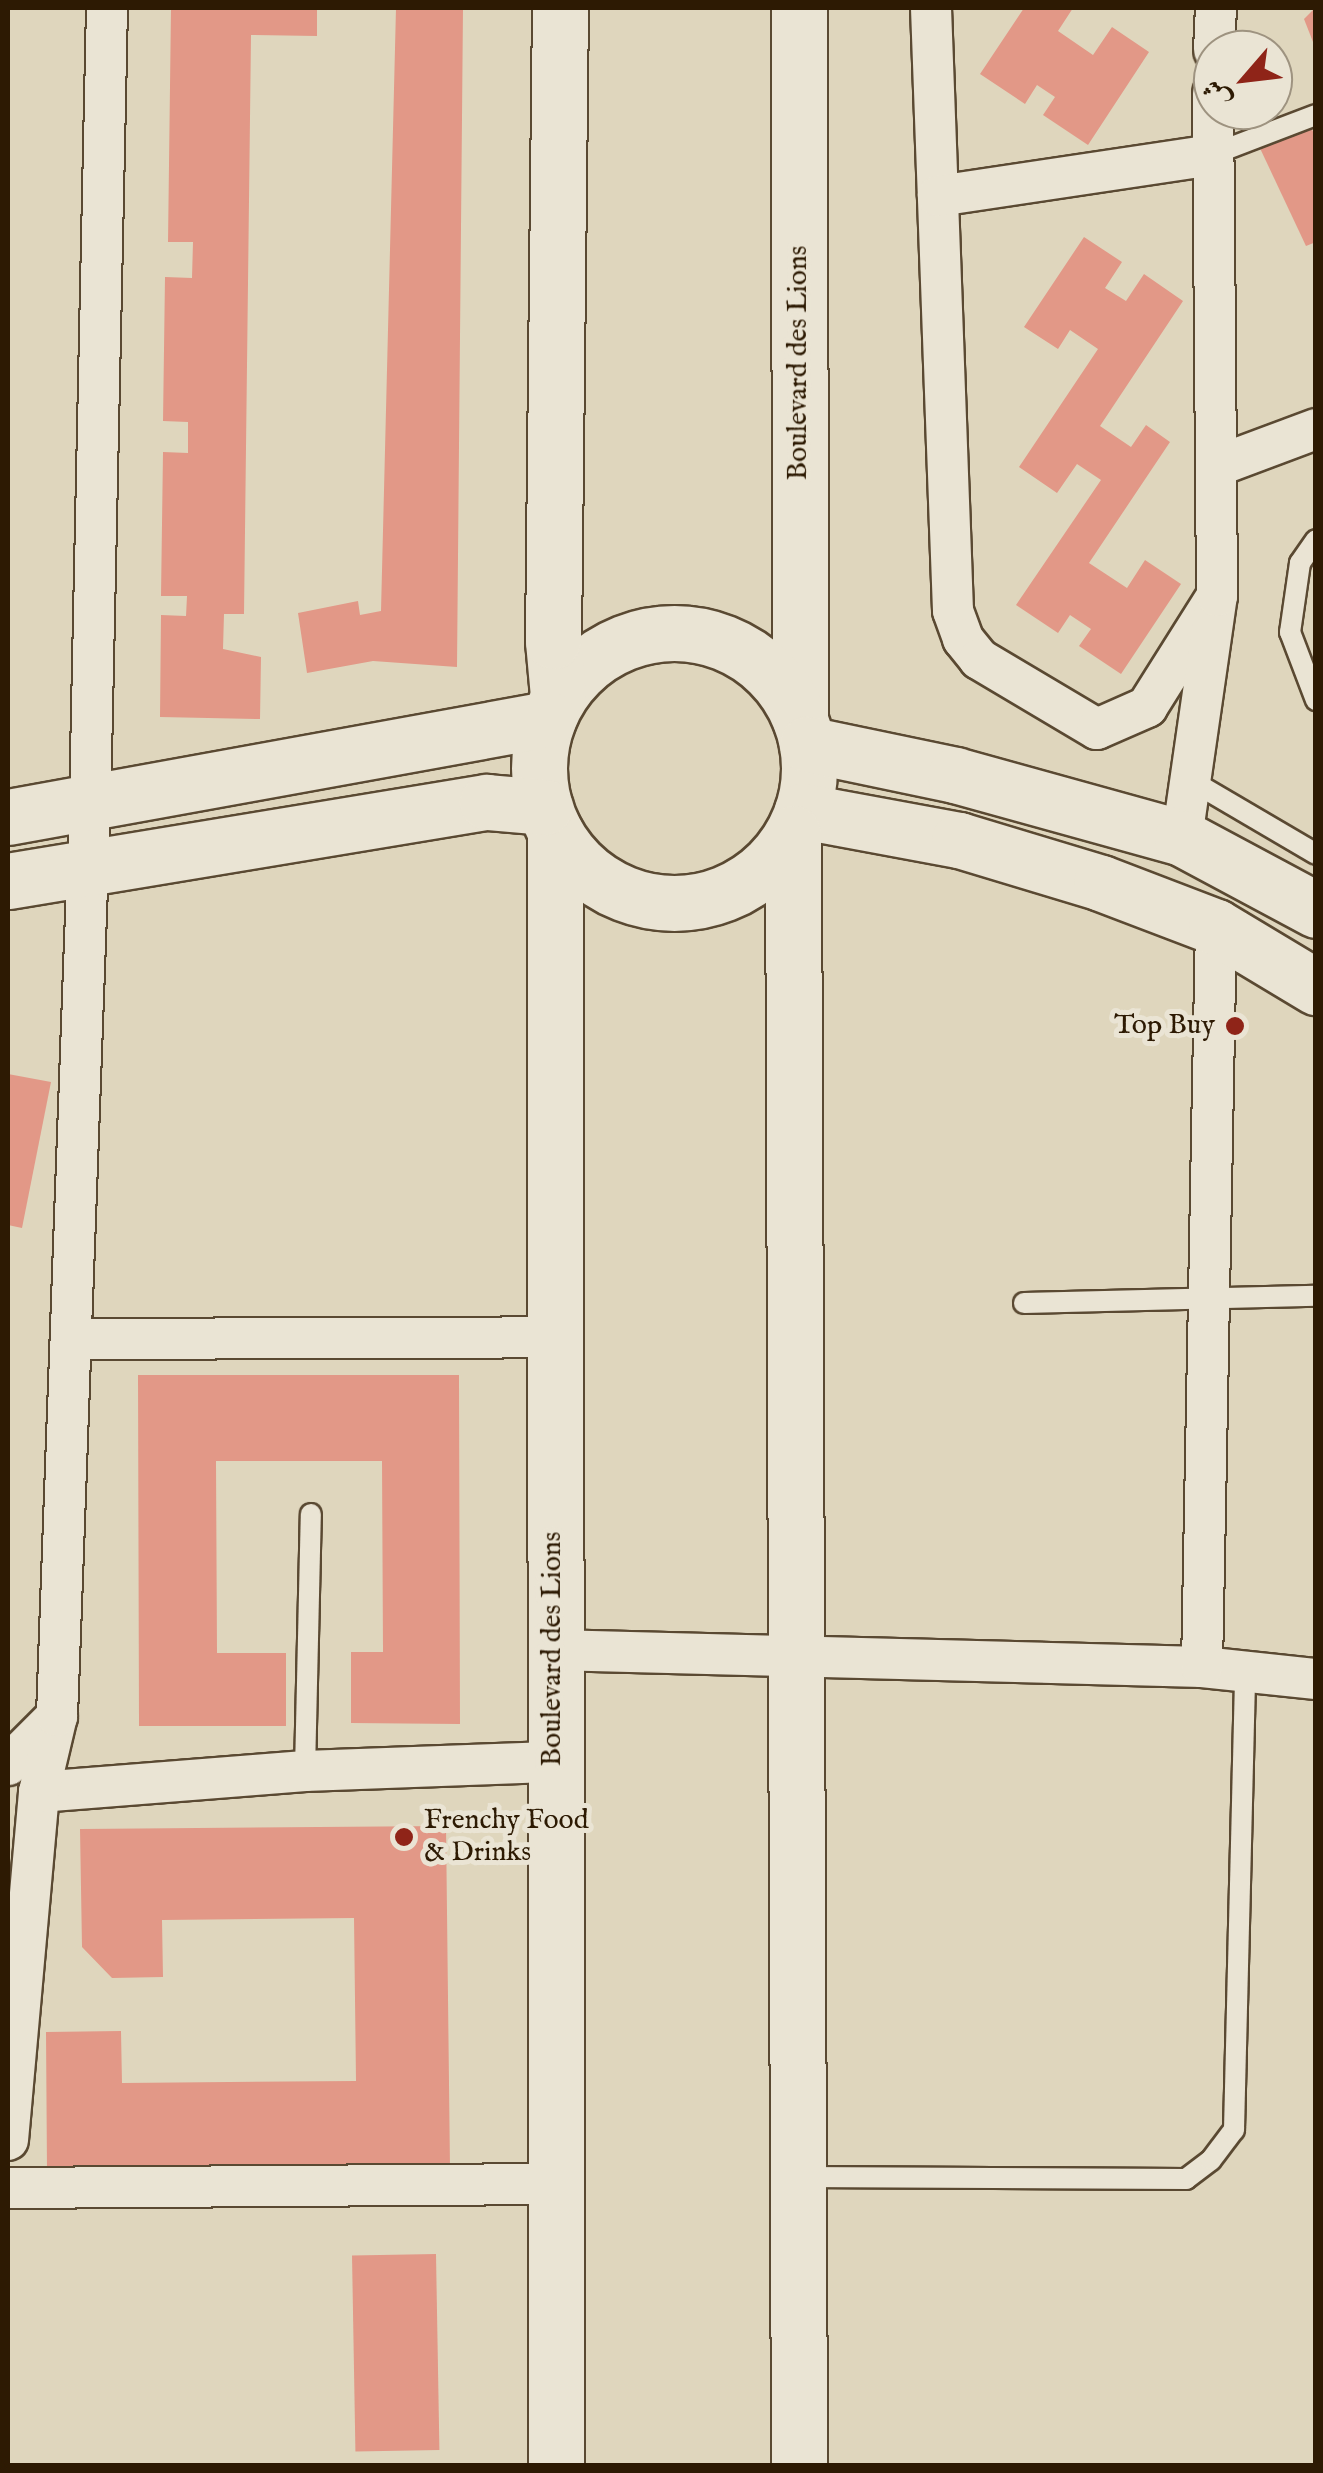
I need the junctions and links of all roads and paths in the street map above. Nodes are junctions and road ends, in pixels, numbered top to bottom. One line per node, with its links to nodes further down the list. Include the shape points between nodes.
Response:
1 (107, 8): 17 (street)
2 (560, 8): 14 (main road)
3 (799, 8): 15 (main road, Boulevard des Lions)
4 (931, 8): 8 (street)
5 (1316, 115): 7 (lane)
6 (1212, 130): 7 (street)
7 (1211, 155): 8 (street); 10 (street)
8 (938, 196): 12 (street, via 954,611 963,638 979,660 1097,729 1148,707)
9 (1316, 429): 10 (street)
10 (1217, 466): 12 (street)
11 (1316, 540): 13 (lane, via 1300,563 1290,632)
12 (1217, 596): 16 (street)
13 (1316, 700)
14 (553, 708): 15 (main road, via 613,646 686,632 756,660 789,696); 17 (main road); 19 (main road, via 538,763)
15 (804, 732): 20 (main road); 21 (main road)
16 (1190, 780): 21 (street); 22 (lane)
17 (90, 804): 18 (main road); 23 (street)
18 (9, 814)
19 (550, 819): 20 (main road, via 588,872 660,903 713,898 737,888 769,864); 23 (main road, via 488,802); 31 (main road, Boulevard des Lions)
20 (798, 822): 26 (main road, via 1025,859); 35 (main road)
21 (1182, 838): 25 (main road)
22 (1316, 854)
23 (88, 870): 24 (main road); 32 (street)
24 (8, 881)
25 (1316, 910)
26 (1216, 927): 27 (main road); 29 (street)
27 (1316, 988)
28 (1316, 1296): 29 (lane)
29 (1209, 1298): 30 (lane); 36 (street)
30 (1024, 1303)
31 (554, 1337): 32 (street); 34 (main road, Boulevard des Lions)
32 (74, 1340): 39 (street)
33 (312, 1514): 42 (lane)
34 (553, 1650): 35 (street); 40 (main road, Boulevard des Lions)
35 (800, 1654): 36 (street); 45 (main road)
36 (1202, 1667): 37 (street)
37 (1245, 1672): 38 (street); 45 (lane, via 1234,2130 1211,2160 1186,2179)
38 (1316, 1680)
39 (57, 1716): 41 (street); 43 (street)
40 (552, 1762): 42 (street); 46 (main road, Boulevard des Lions)
41 (8, 1765)
42 (304, 1770): 43 (street)
43 (38, 1792): 44 (street)
44 (8, 2140)
45 (799, 2178): 49 (main road)
46 (558, 2184): 47 (street); 48 (main road, Boulevard des Lions)
47 (8, 2188)
48 (556, 2466)
49 (799, 2466)

